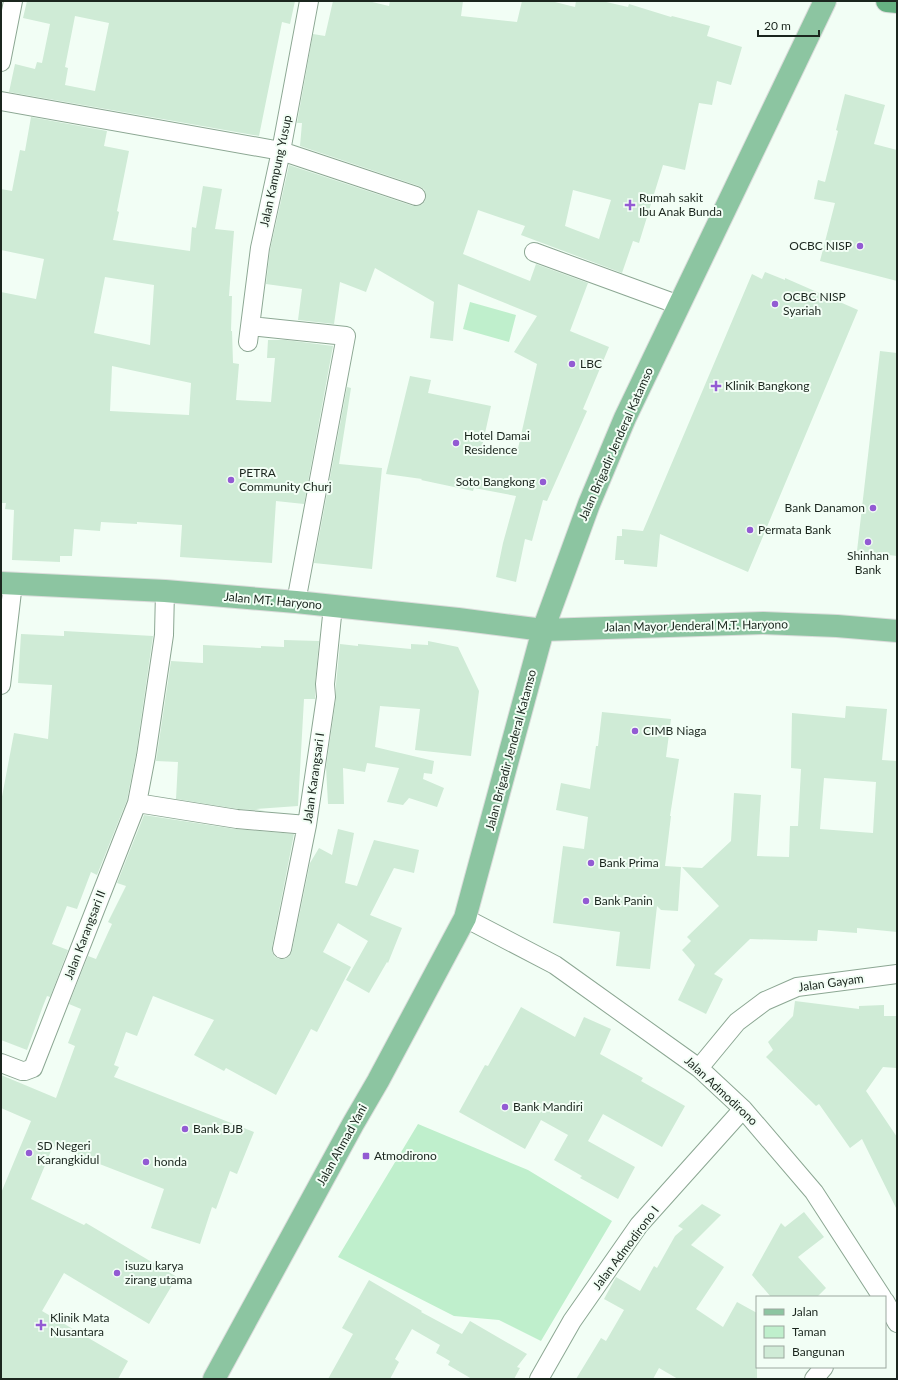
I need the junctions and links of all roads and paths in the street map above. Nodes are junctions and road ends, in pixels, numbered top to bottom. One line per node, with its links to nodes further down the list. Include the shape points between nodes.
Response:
1 (13, 1): 6 (street)
2 (309, 1): 8 (street, Jalan Kampung Yusup)
3 (826, 1): 11 (main road, Jalan Brigadir Jenderal Katamso)
4 (887, 1): 5 (highway)
5 (897, 2)
6 (1, 62)
7 (1, 102): 8 (street)
8 (281, 151): 9 (street); 14 (street, Jalan Kampung Yusup, via 260,248 249,334 346,336)
9 (416, 196)
10 (534, 252): 11 (street)
11 (679, 305): 16 (main road, Jalan Brigadir Jenderal Katamso, via 625,418 589,504)
12 (7, 583): 13 (main road, Jalan MT. Haryono); 18 (street)
13 (165, 591): 14 (main road, Jalan MT. Haryono); 19 (street, Jalan Karangsari II, via 164,635)
14 (296, 602): 15 (main road, Jalan MT. Haryono)
15 (333, 606): 16 (main road, Jalan MT. Haryono); 20 (street, Jalan Karangsari I, via 326,697)
16 (543, 630): 17 (main road, Jalan Mayor Jenderal M.T. Haryono, via 763,623); 21 (main road, Jalan Brigadir Jenderal Katamso)
17 (897, 631)
18 (1, 685)
19 (137, 803): 20 (street, via 237,819); 24 (street, Jalan Karangsari II, via 33,1068 22,1071)
20 (307, 825): 22 (street, Jalan Karangsari I)
21 (466, 914): 25 (street, Jalan Admodirono, via 555,965); 31 (main road, Jalan Ahmad Yani, via 378,1082)
22 (282, 949)
23 (897, 974): 25 (street, Jalan Gayam, via 797,987 765,1001 738,1022)
24 (1, 1063)
25 (699, 1068): 26 (street, Jalan Admodirono)
26 (743, 1109): 27 (street, Jalan Admodirono, via 814,1192); 32 (street, Jalan Admodirono I, via 639,1225 572,1321)
27 (881, 1296)
28 (886, 1303): 29 (street)
29 (897, 1323)
30 (823, 1368): 33 (street)
31 (214, 1379)
32 (539, 1379)
33 (814, 1379)

